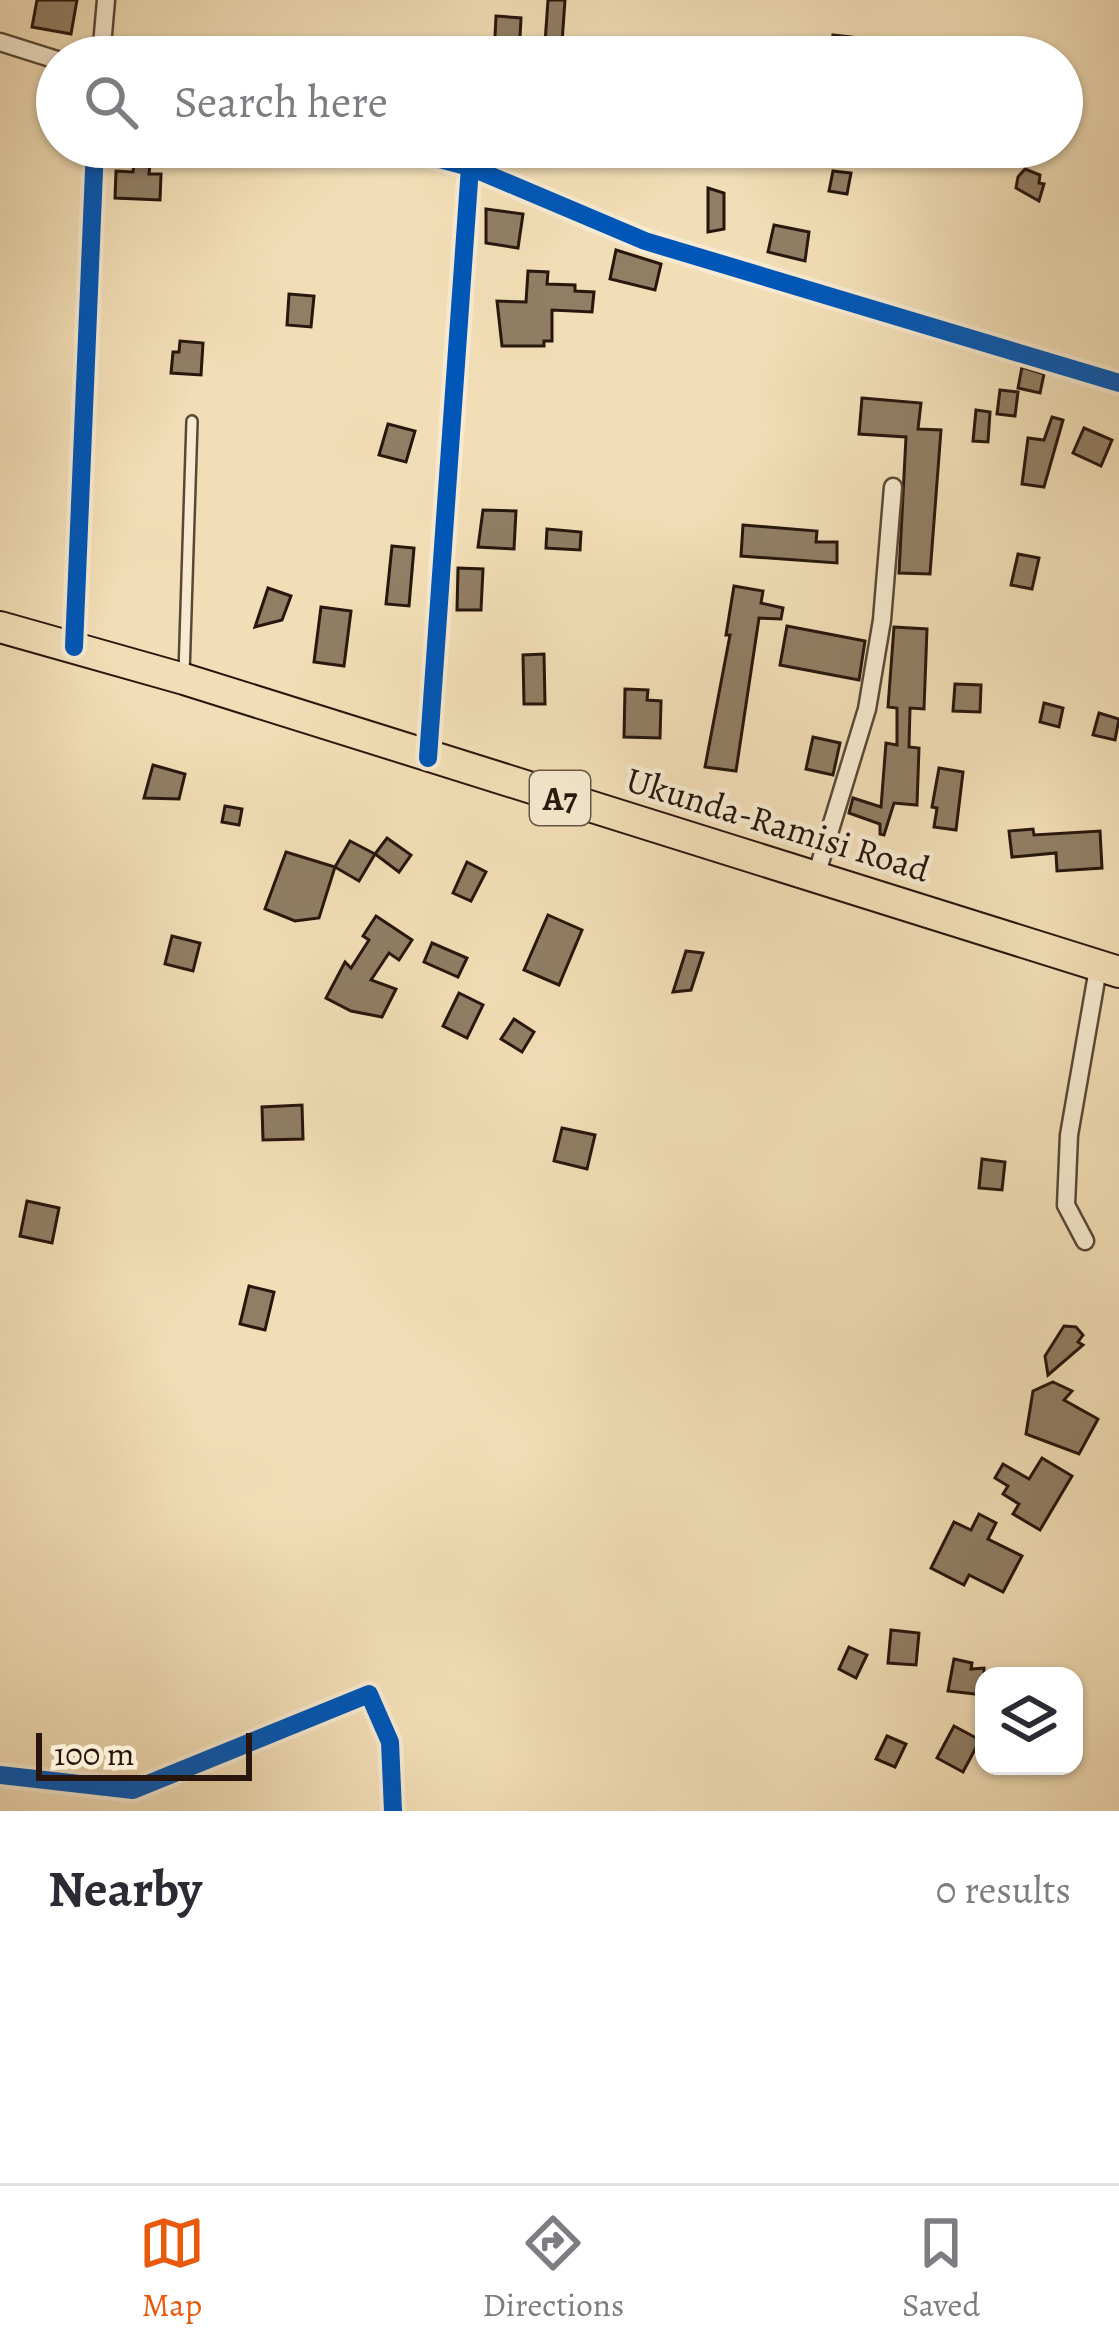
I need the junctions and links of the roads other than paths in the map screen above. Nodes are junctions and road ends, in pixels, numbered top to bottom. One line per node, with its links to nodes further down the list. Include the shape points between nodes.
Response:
1 (106, 0): 2 (street)
2 (103, 36)
3 (0, 42): 4 (street)
4 (36, 53)
5 (94, 168): 12 (street)
6 (470, 168): 14 (street)
7 (475, 168): 8 (street, via 645,241)
8 (1119, 383)
9 (192, 421): 13 (lane)
10 (893, 487): 15 (street, via 866,709)
11 (0, 628): 12 (highway, Ukunda-Ramisi Road / A7)
12 (74, 647): 13 (highway, Ukunda-Ramisi Road / A7)
13 (184, 679): 14 (highway, Ukunda-Ramisi Road / A7)
14 (428, 758): 15 (highway, Ukunda-Ramisi Road / A7)
15 (816, 876): 16 (highway, Ukunda-Ramisi Road / A7)
16 (1109, 968): 17 (street, via 1069,1135 1066,1204)
17 (1085, 1241)
18 (0, 1775): 19 (street, via 134,1790 369,1694 390,1742)
19 (393, 1811)

